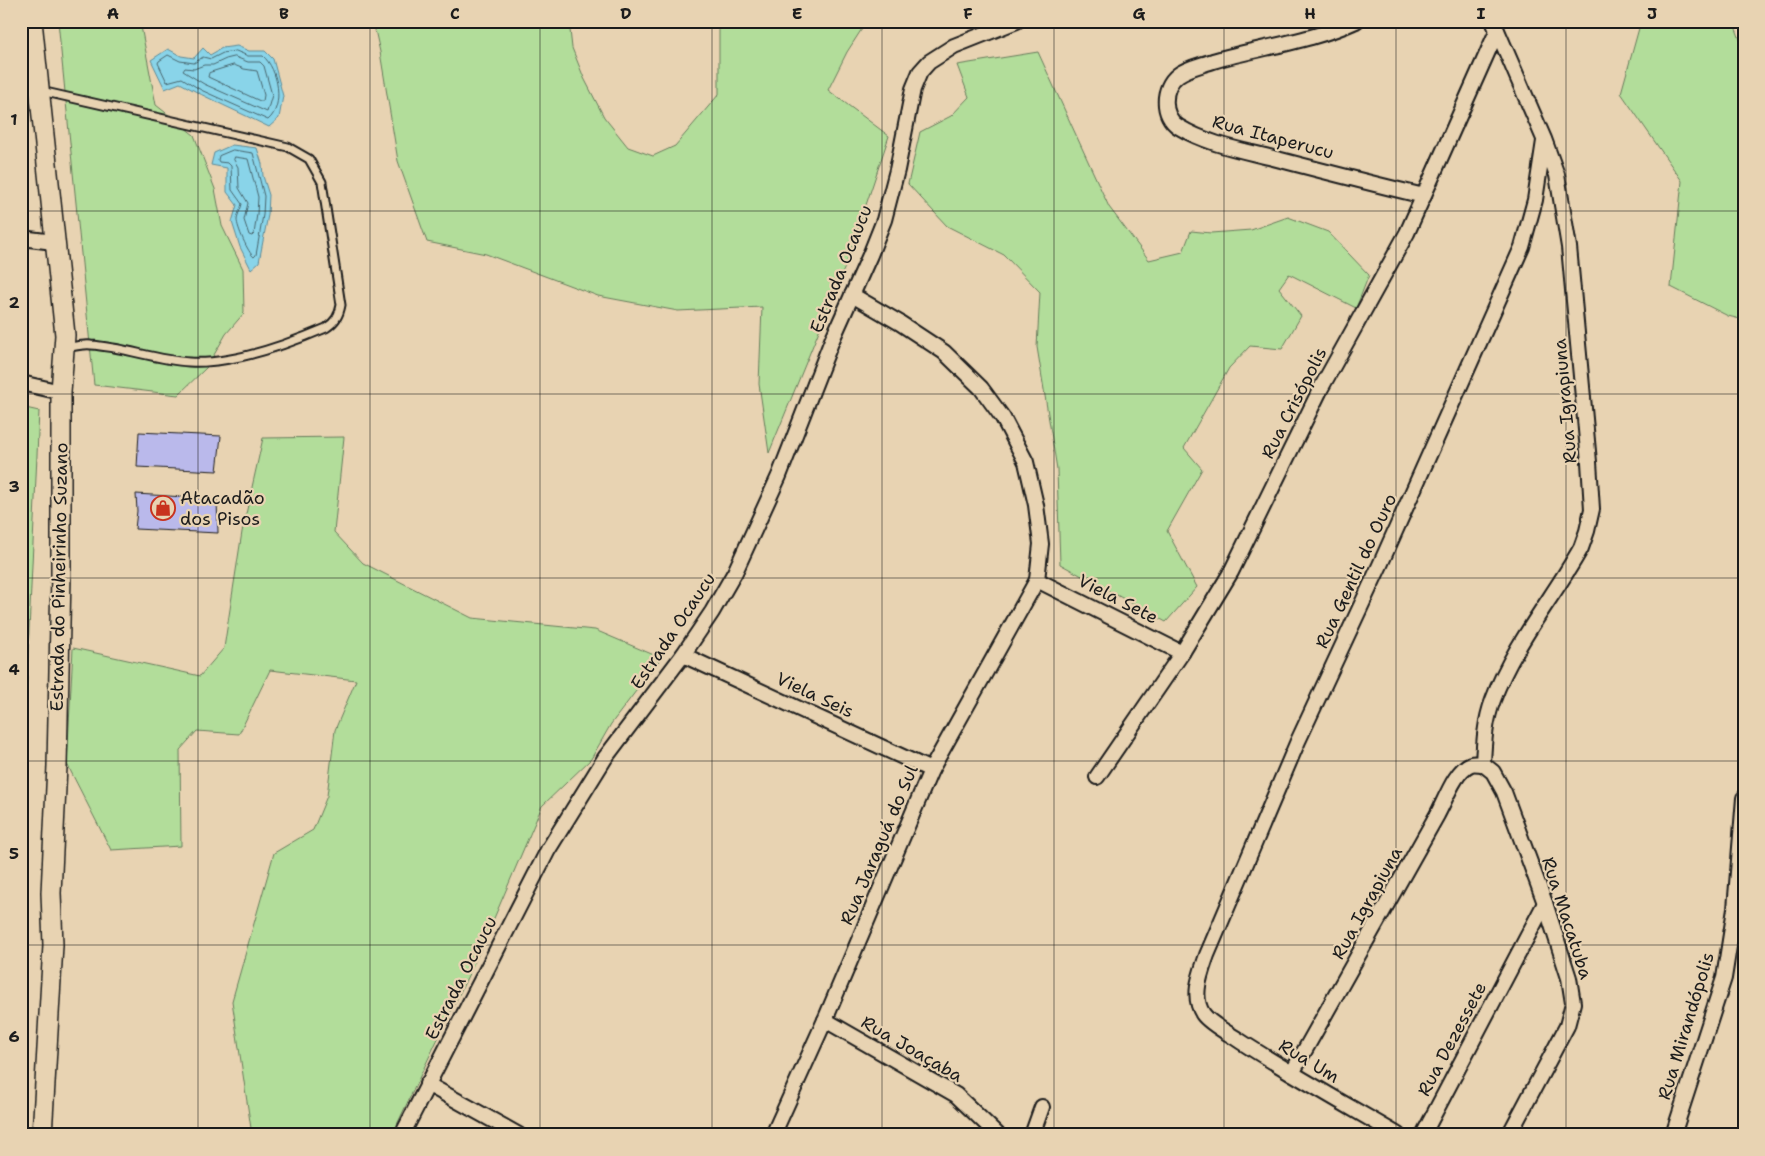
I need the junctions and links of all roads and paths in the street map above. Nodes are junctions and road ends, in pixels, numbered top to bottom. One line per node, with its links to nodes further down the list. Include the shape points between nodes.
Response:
1 (32, 21): 5 (main road, Estrada do Pinheirinho Suzano)
2 (1017, 21): 10 (street, Estrada Ocaucu, via 954,46 920,72 911,98 884,220)
3 (1356, 21): 7 (street, Rua Itaperucu, via 1194,67 1178,75 1169,85 1165,98 1167,114 1177,126 1218,144)
4 (1495, 26): 6 (street, Rua Igrapiuna); 7 (street, Rua Crisópolis)
5 (39, 91): 9 (main road, Estrada do Pinheirinho Suzano); 11 (lane, via 288,147 309,159 322,182 341,305 335,322 326,328 212,363 155,358 109,346)
6 (1544, 139): 17 (street, Rua Igrapiuna, via 1557,175 1569,247 1592,508 1581,548 1520,646 1493,701 1485,731); 23 (street, Rua Gentil do Ouro, via 1535,200 1522,247 1298,741 1206,955 1197,999)
7 (1424, 196): 15 (street, Rua Crisópolis, via 1407,233 1321,388 1230,572)
8 (21, 238): 9 (street)
9 (54, 242): 11 (main road, Estrada do Pinheirinho Suzano)
10 (852, 295): 14 (street, via 944,352 980,388 1003,418 1026,462 1036,505 1041,544); 16 (street, Estrada Ocaucu, via 779,476 742,555 712,612)
11 (64, 348): 13 (main road, Estrada do Pinheirinho Suzano)
12 (21, 383): 13 (street)
13 (61, 392): 28 (main road, Estrada do Pinheirinho Suzano, via 61,575 51,893 53,945)
14 (1037, 580): 15 (street, Viela Sete); 18 (street, Rua Jaraguá do Sul)
15 (1182, 652): 19 (street, Rua Crisópolis)
16 (683, 655): 18 (street, Viela Seis); 26 (street, Estrada Ocaucu, via 606,758 548,850)
17 (1483, 764): 21 (street, Rua Macatuba, via 1493,772 1504,792); 25 (street, Rua Igrapiuna, via 1472,764 1454,781)
18 (931, 770): 24 (street, Rua Jaraguá do Sul)
19 (1097, 778)
20 (1744, 798): 22 (street, Rua Mirandópolis)
21 (1545, 902): 35 (street, Rua Dezessete); 36 (street, Rua Macatuba, via 1569,978 1573,1003 1567,1026)
22 (1739, 906): 37 (street, Rua Mirandópolis, via 1724,978)
23 (1203, 1014): 25 (street, Rua Um)
24 (825, 1020): 31 (street, Rua Jaraguá do Sul); 32 (street, Rua Joaçaba, via 956,1095)
25 (1292, 1073): 34 (street, Rua Um)
26 (427, 1084): 29 (street, Estrada Ocaucu); 30 (street)
27 (1042, 1107): 33 (street)
28 (42, 1135)
29 (402, 1135)
30 (519, 1135)
31 (773, 1135)
32 (998, 1135)
33 (1032, 1135)
34 (1398, 1135)
35 (1423, 1135)
36 (1509, 1135)
37 (1673, 1135)

